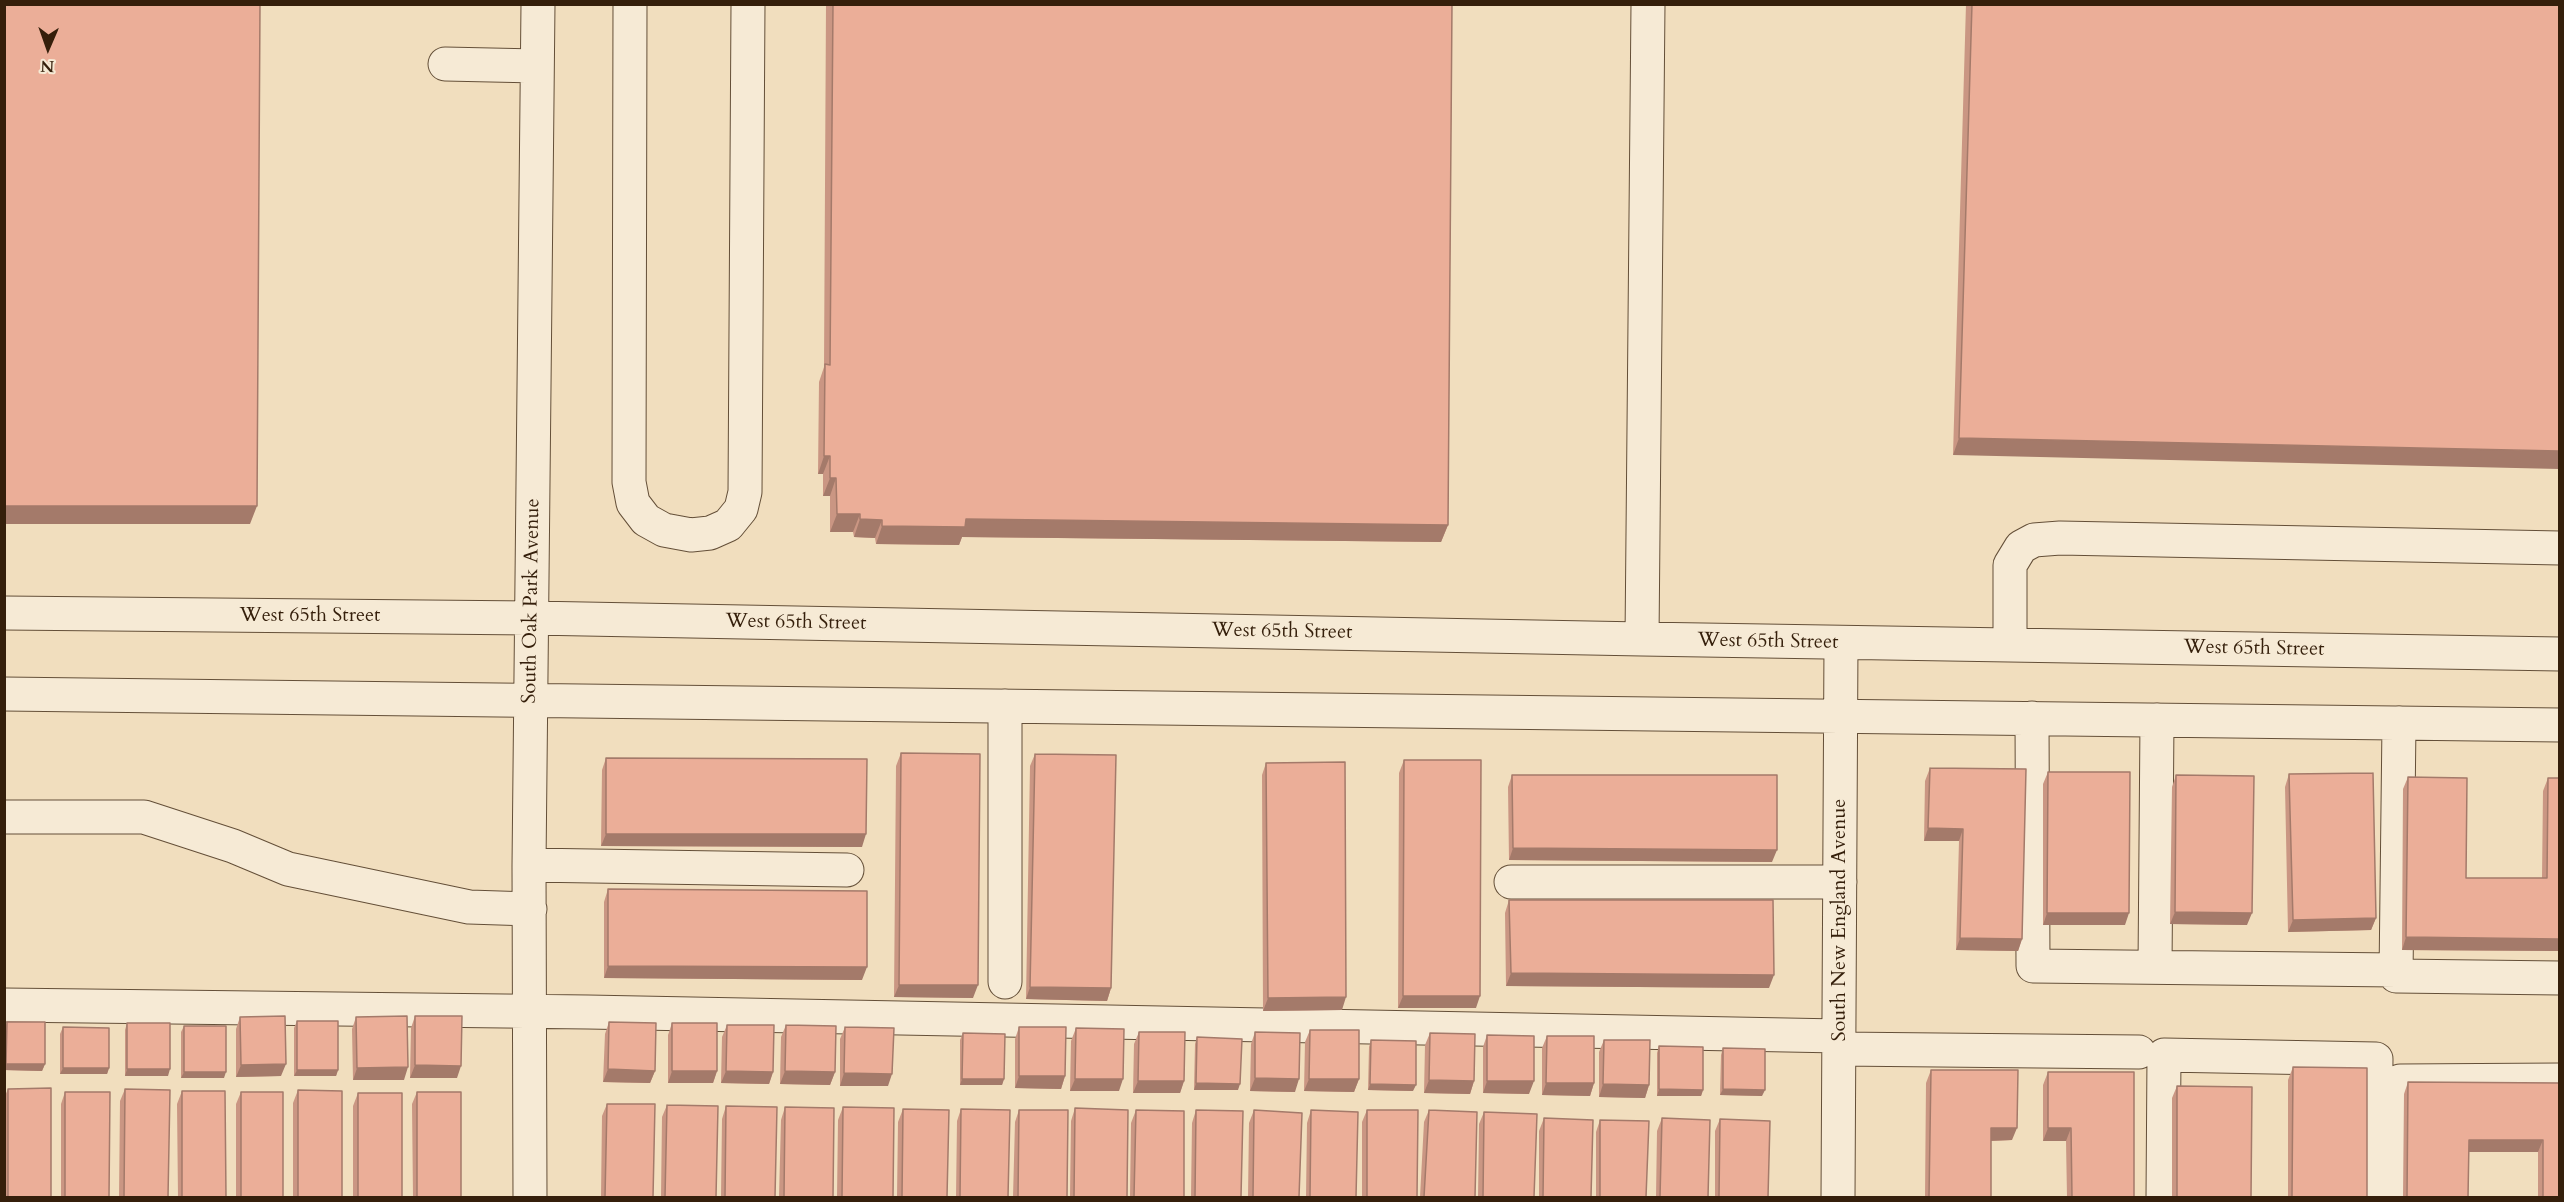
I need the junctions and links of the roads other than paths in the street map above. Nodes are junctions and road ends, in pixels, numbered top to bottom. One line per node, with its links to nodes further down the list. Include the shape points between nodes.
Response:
1 (538, 4): 6 (street, South Oak Park Avenue)
2 (630, 4): 3 (street, via 629,482 633,503 646,520 664,530 691,535 710,533 728,525 741,509 745,492)
3 (748, 4)
4 (1648, 4): 10 (street)
5 (445, 64): 6 (street)
6 (537, 66): 9 (street, South Oak Park Avenue)
7 (2559, 549): 12 (street, via 2034,540 2021,547 2010,565)
8 (4, 613): 9 (street, West 65th Street)
9 (532, 618): 10 (street, West 65th Street); 15 (street, South Oak Park Avenue)
10 (1642, 639): 11 (street, West 65th Street)
11 (1841, 643): 12 (street, West 65th Street); 17 (street, South New England Avenue)
12 (2010, 645): 13 (street, West 65th Street)
13 (2559, 654)
14 (4, 694): 15 (street)
15 (531, 701): 16 (street); 23 (street, South Oak Park Avenue)
16 (1005, 706): 17 (street); 31 (street)
17 (1841, 716): 18 (street); 26 (street, South New England Avenue)
18 (2032, 718): 19 (street); 28 (street, via 2033,966)
19 (2157, 720): 20 (street); 28 (street)
20 (2399, 723): 21 (street); 29 (street)
21 (2559, 725)
22 (4, 817): 27 (street, via 144,817 288,869 469,907)
23 (530, 865): 24 (street); 27 (street, South Oak Park Avenue)
24 (847, 870)
25 (1511, 882): 26 (street)
26 (1840, 882): 34 (street, South New England Avenue)
27 (530, 909): 33 (street, South Oak Park Avenue)
28 (2155, 967): 29 (street)
29 (2396, 970): 30 (street, via 2396,976)
30 (2559, 978)
31 (1005, 982)
32 (4, 1005): 33 (street)
33 (529, 1011): 34 (street); 37 (street, South Oak Park Avenue)
34 (1839, 1042): 35 (street); 38 (street, South New England Avenue)
35 (2139, 1052)
36 (2559, 1080): 41 (street, via 2400,1081)
37 (530, 1197)
38 (1838, 1197)
39 (2163, 1197): 40 (street, via 2164,1055 2376,1059)
40 (2374, 1197)
41 (2398, 1197)

